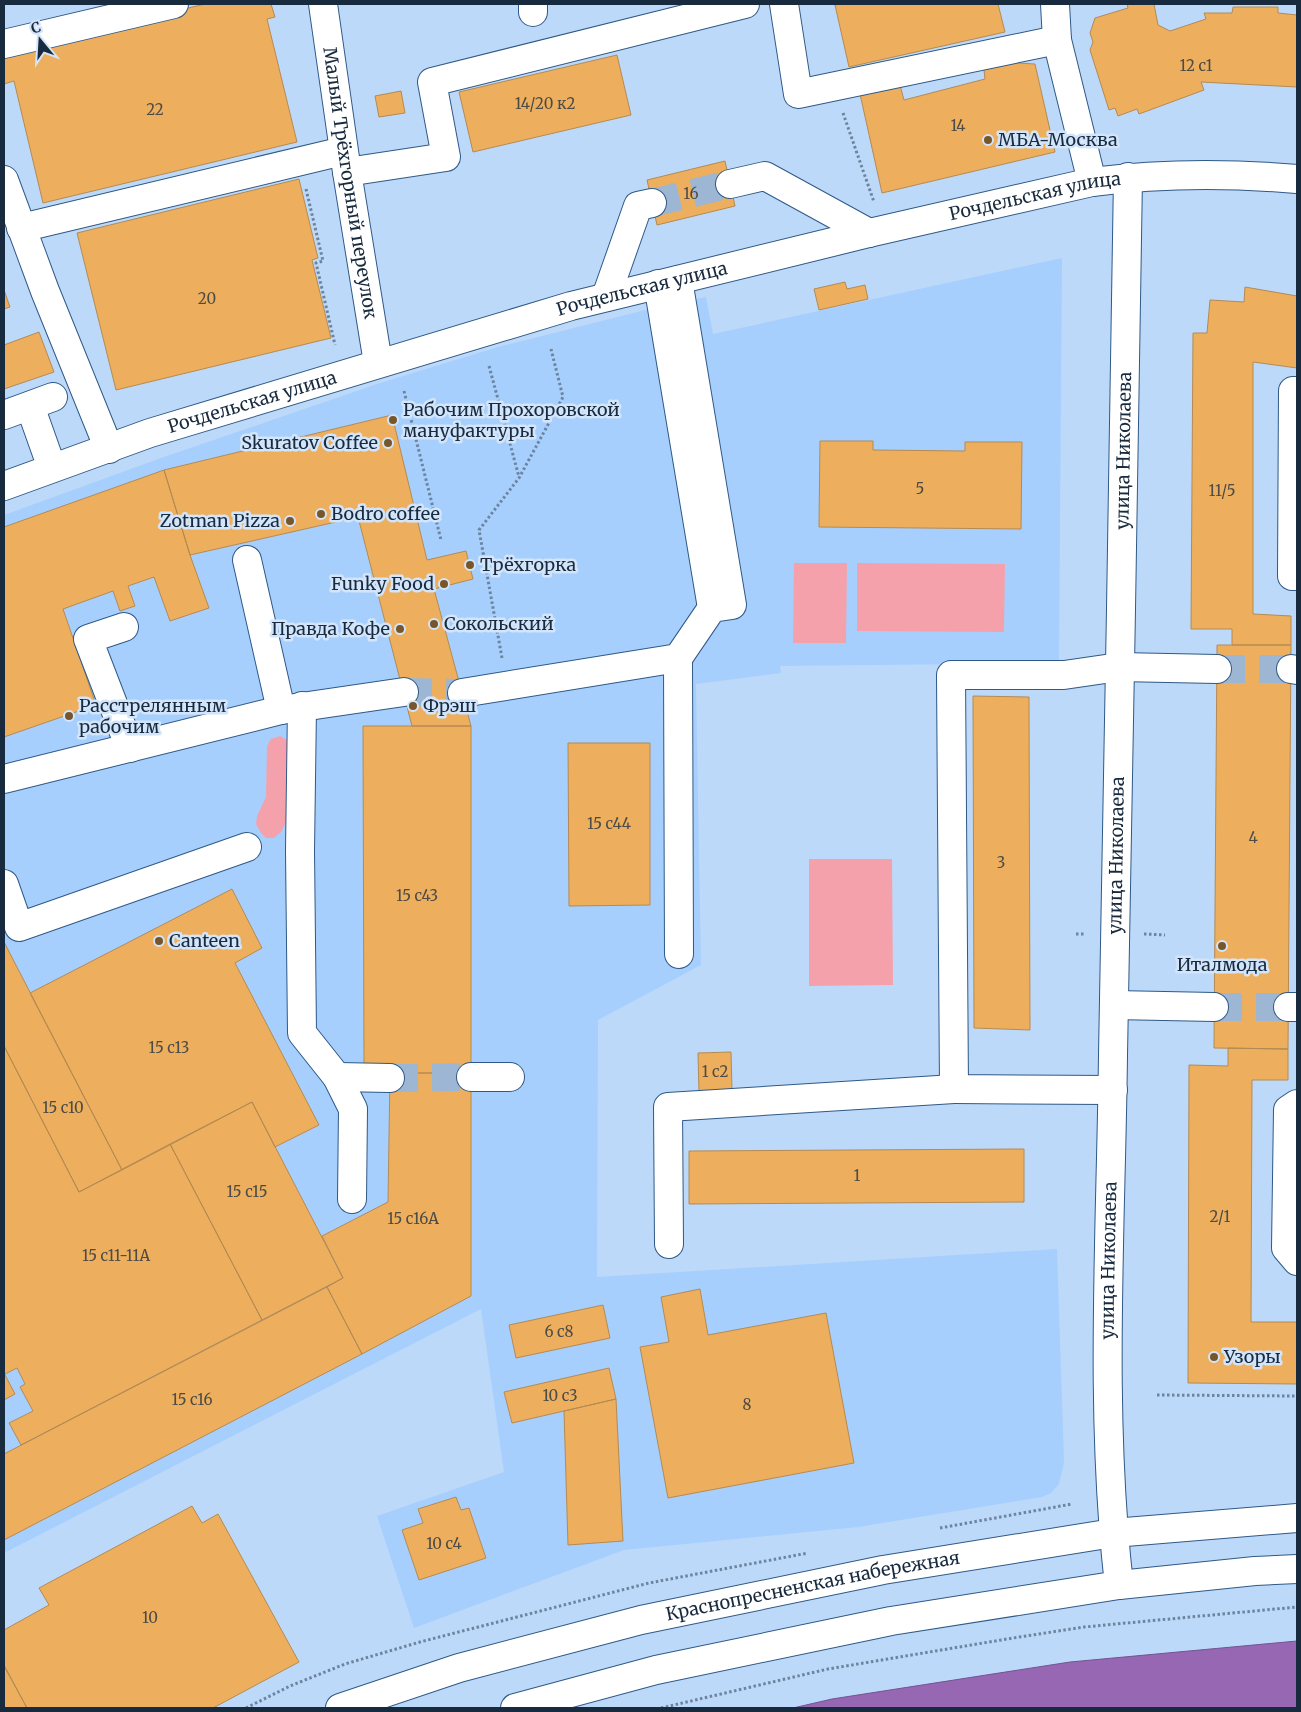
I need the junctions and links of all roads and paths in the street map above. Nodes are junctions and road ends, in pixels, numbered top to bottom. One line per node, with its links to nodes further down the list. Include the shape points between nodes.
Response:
1 (174, 4): 7 (street)
2 (323, 4): 9 (street, Малый Трёхгорный переулок)
3 (745, 4): 9 (street, via 432,82 446,157)
4 (784, 4): 8 (street, via 798,94)
5 (1055, 4): 6 (street)
6 (1057, 40): 8 (street); 14 (street)
7 (4, 44)
8 (834, 87): 17 (path)
9 (345, 161): 18 (street); 24 (street, Малый Трёхгорный переулок)
10 (1128, 177): 11 (street, Рочдельская улица, via 1234,174); 14 (street, Рочдельская улица); 39 (street, улица Николаева)
11 (1297, 179)
12 (4, 180): 18 (street)
13 (304, 180): 22 (path, via 322,260 316,263)
14 (1092, 182): 19 (street, Рочдельская улица)
15 (730, 184): 19 (street, via 765,176)
16 (652, 203): 21 (street, via 638,206)
17 (875, 205)
18 (21, 228): 29 (street)
19 (869, 233): 20 (street, Рочдельская улица)
20 (677, 280): 21 (street, Рочдельская улица); 36 (street); 36 (street, via 750,602)
21 (606, 296): 24 (street, Рочдельская улица)
22 (335, 345)
23 (551, 349): 31 (path, via 563,397)
24 (378, 363): 29 (street, Рочдельская улица, via 150,433)
25 (489, 366): 31 (path)
26 (404, 391): 33 (path)
27 (1297, 391): 35 (street, via 1293,391 1292,576)
28 (4, 416): 30 (street, via 42,402)
29 (109, 449): 30 (street, Рочдельская улица)
30 (52, 468): 32 (street, Рочдельская улица)
31 (519, 478): 41 (path, via 479,530)
32 (4, 486)
33 (441, 540)
34 (247, 560): 44 (street)
35 (1297, 576)
36 (722, 607): 38 (street)
37 (124, 627): 45 (street, via 88,639)
38 (678, 658): 41 (street); 53 (street)
39 (1119, 667): 40 (street); 54 (street, улица Николаева); 60 (street, via 1064,675 951,675)
40 (1217, 669)
41 (508, 686): 43 (street)
42 (404, 692): 44 (street)
43 (462, 693)
44 (291, 708): 45 (street); 56 (street, via 300,851 302,1033)
45 (130, 748): 46 (street)
46 (4, 778)
47 (247, 847): 48 (street, via 19,928)
48 (4, 884)
49 (1076, 934): 50 (path)
50 (1085, 934)
51 (1138, 934): 52 (path)
52 (1165, 935)
53 (679, 954)
54 (1114, 1006): 55 (street); 61 (street, улица Николаева)
55 (1214, 1007)
56 (337, 1077): 59 (street); 64 (street, via 353,1109)
57 (471, 1077): 58 (street)
58 (510, 1077)
59 (390, 1078)
60 (954, 1089): 61 (street); 65 (street, via 668,1107)
61 (1113, 1090): 70 (street, улица Николаева, via 1107,1311)
62 (1297, 1104): 63 (street, via 1288,1110)
63 (1292, 1164): 66 (street, via 1286,1248)
64 (352, 1198)
65 (669, 1244)
66 (1297, 1261)
67 (1157, 1395): 68 (path)
68 (1297, 1396)
69 (1297, 1518): 70 (street, Краснопресненская набережная)
70 (1113, 1533): 72 (street, улица Николаева); 74 (street, Краснопресненская набережная, via 883,1570 641,1620 459,1668)
71 (1297, 1569): 72 (street)
72 (1119, 1585): 75 (street, via 891,1621 656,1670)
73 (1297, 1607): 76 (path, via 1084,1627 1012,1638 828,1669)
74 (340, 1708)
75 (515, 1708)
76 (661, 1708)

